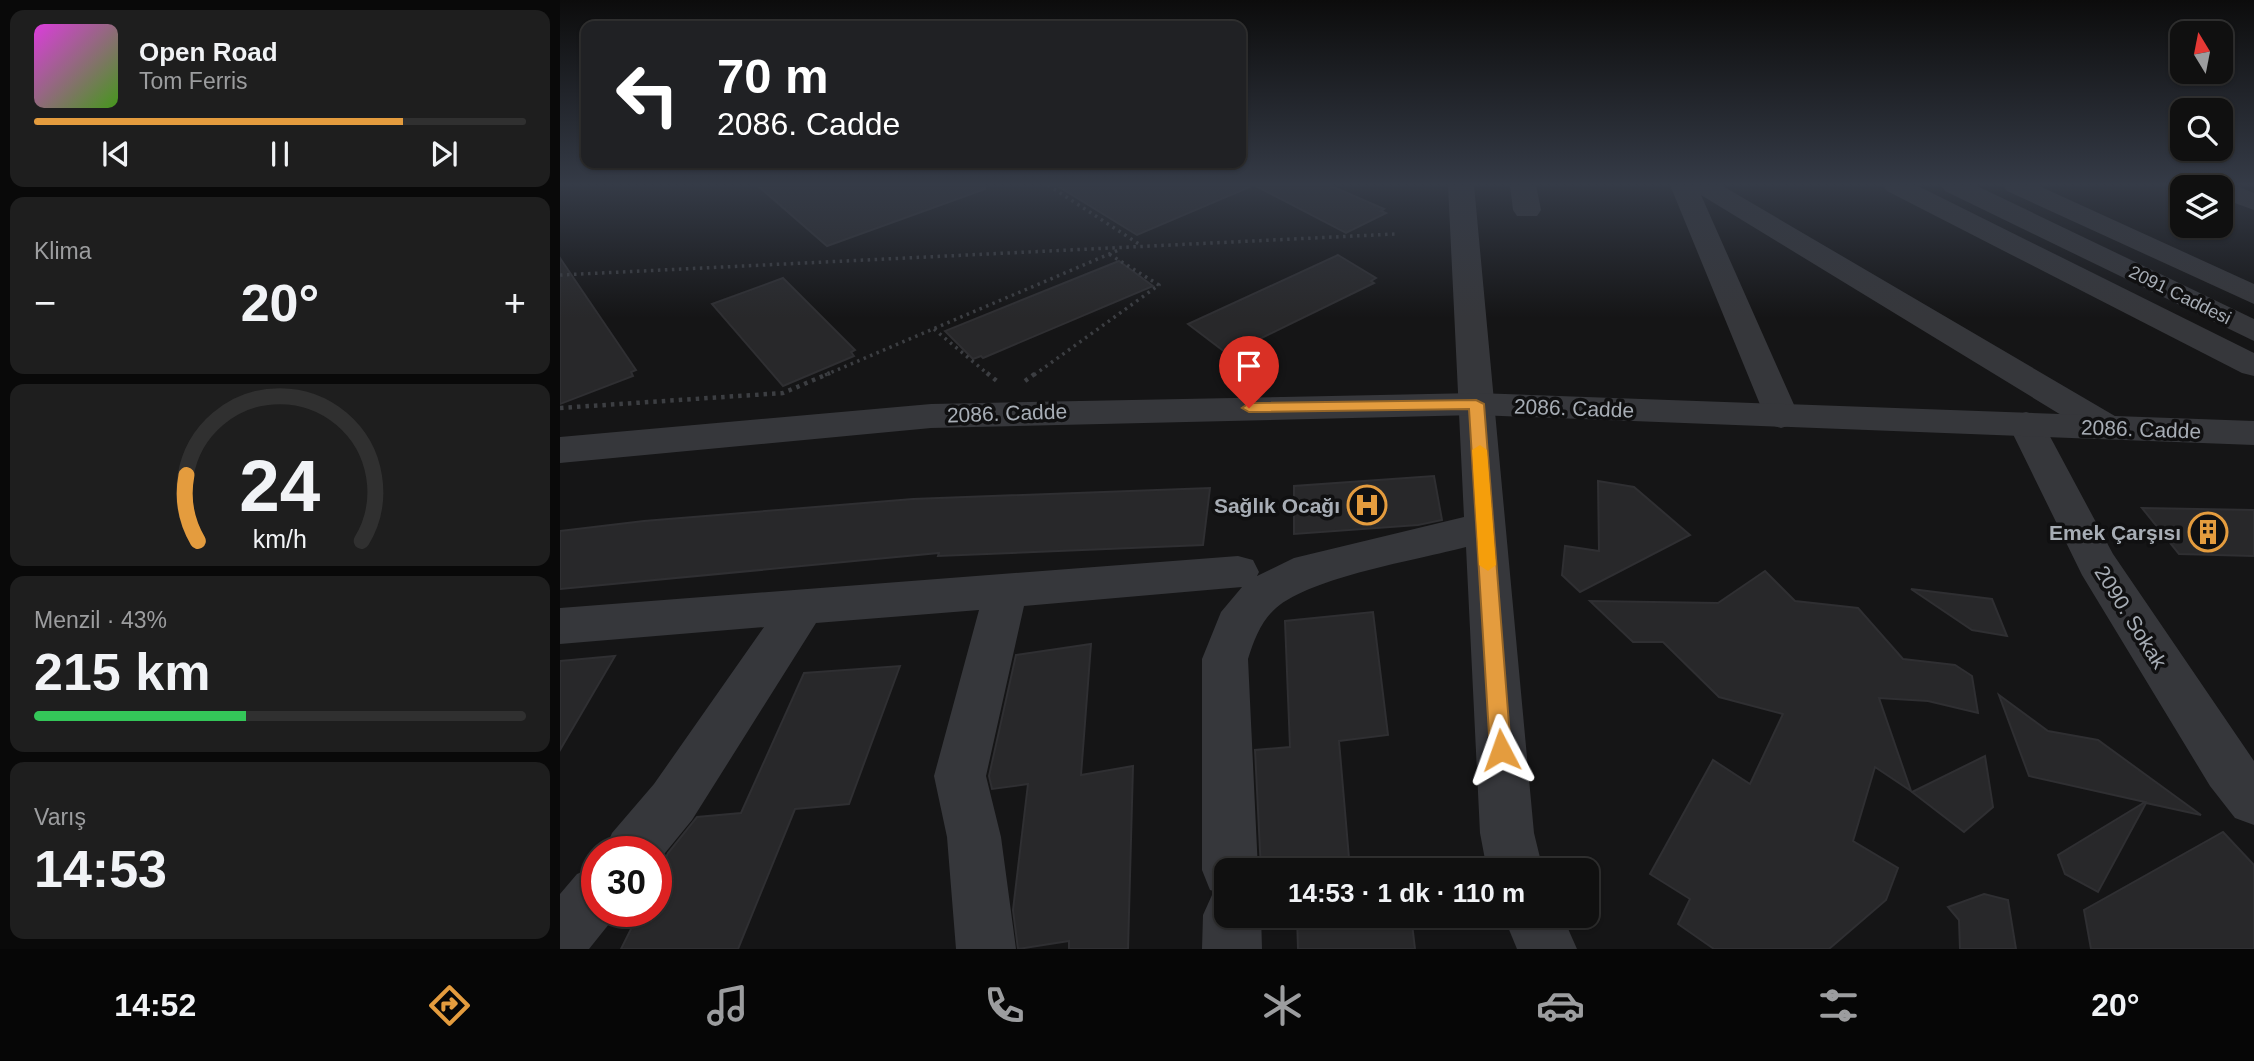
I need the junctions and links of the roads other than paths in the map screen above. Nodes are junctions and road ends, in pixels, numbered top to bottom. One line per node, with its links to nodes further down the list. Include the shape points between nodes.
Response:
1 (1464, 229): 10 (street)
2 (1702, 229): 11 (street)
3 (1776, 229): 13 (street)
4 (1984, 229): 9 (street)
5 (2045, 229): 8 (street, 2091 Caddesi)
6 (2112, 229): 7 (street)
7 (2254, 295)
8 (2254, 331)
9 (2254, 366)
10 (1476, 404): 11 (street, 2086. Cadde); 15 (street, 2086. Cadde, via 1021,402); 16 (street)
11 (1781, 415): 12 (street, 2086. Cadde)
12 (2026, 424): 13 (street, 2086. Cadde); 21 (street, 2090. Sokak, via 2097,564 2228,769)
13 (2107, 427): 14 (street, 2086. Cadde)
14 (2254, 433)
15 (560, 450)
16 (1485, 527): 23 (street, via 1294,575 1260,596 1237,625 1225,659); 24 (street)
17 (1238, 572): 18 (street)
18 (1006, 591): 19 (street); 29 (street, via 960,776 974,837)
19 (803, 607): 20 (street); 22 (street, via 673,802)
20 (560, 626)
21 (2254, 800)
22 (644, 836)
23 (1230, 858)
24 (1512, 858)
25 (581, 913): 28 (street)
26 (1231, 928): 30 (street)
27 (1538, 928): 31 (street)
28 (560, 939)
29 (986, 949)
30 (1232, 949)
31 (1547, 949)

